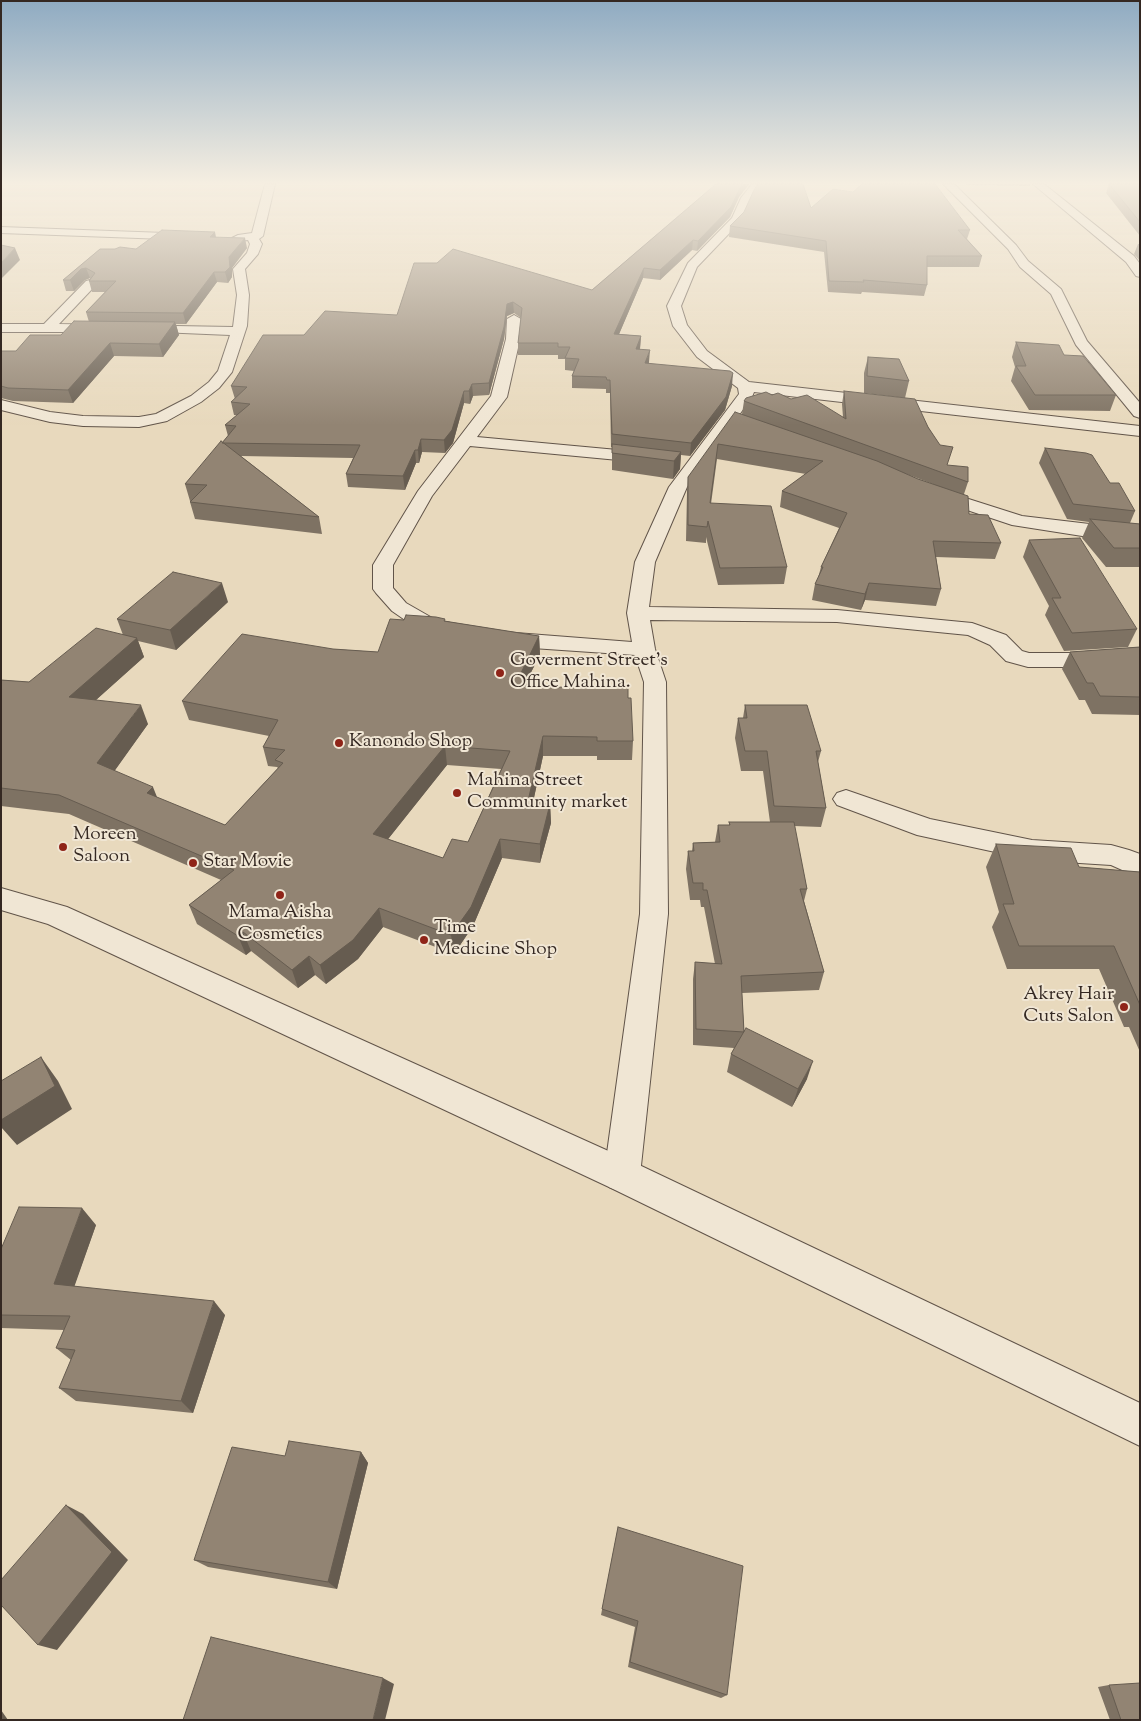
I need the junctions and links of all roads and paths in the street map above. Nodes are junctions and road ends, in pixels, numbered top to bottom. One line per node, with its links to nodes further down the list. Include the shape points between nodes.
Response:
1 (243, 264): 8 (street, via 239,269 243,295)
2 (694, 264): 9 (street, via 674,306 680,326 702,354)
3 (1024, 264): 11 (street, via 1056,292 1081,342)
4 (90, 284): 7 (street)
5 (514, 319): 13 (street, via 513,339 499,397)
6 (1, 328): 7 (street)
7 (48, 328): 8 (street)
8 (238, 331): 10 (street, via 225,372 214,385 161,418 139,422 83,420 50,417)
9 (745, 386): 12 (street); 14 (street, via 747,394 740,421)
10 (1, 405)
11 (1140, 413)
12 (1140, 431)
13 (467, 441): 14 (street); 18 (street, via 424,495 383,565 383,589 399,607 426,624)
14 (680, 462): 17 (street, via 678,488 645,562)
15 (920, 489): 16 (street, via 1019,520)
16 (1140, 536)
17 (638, 613): 20 (street); 21 (street, via 838,616 972,629 998,640 1014,656 1028,660)
18 (461, 632)
19 (488, 637): 20 (street)
20 (644, 649): 25 (street, via 656,682 654,914)
21 (1140, 655)
22 (846, 799): 23 (street, via 926,828 1032,850 1111,855 1129,860)
23 (1140, 868)
24 (1, 900): 25 (street, via 57,915)
25 (622, 1175): 26 (street)
26 (1140, 1426)

